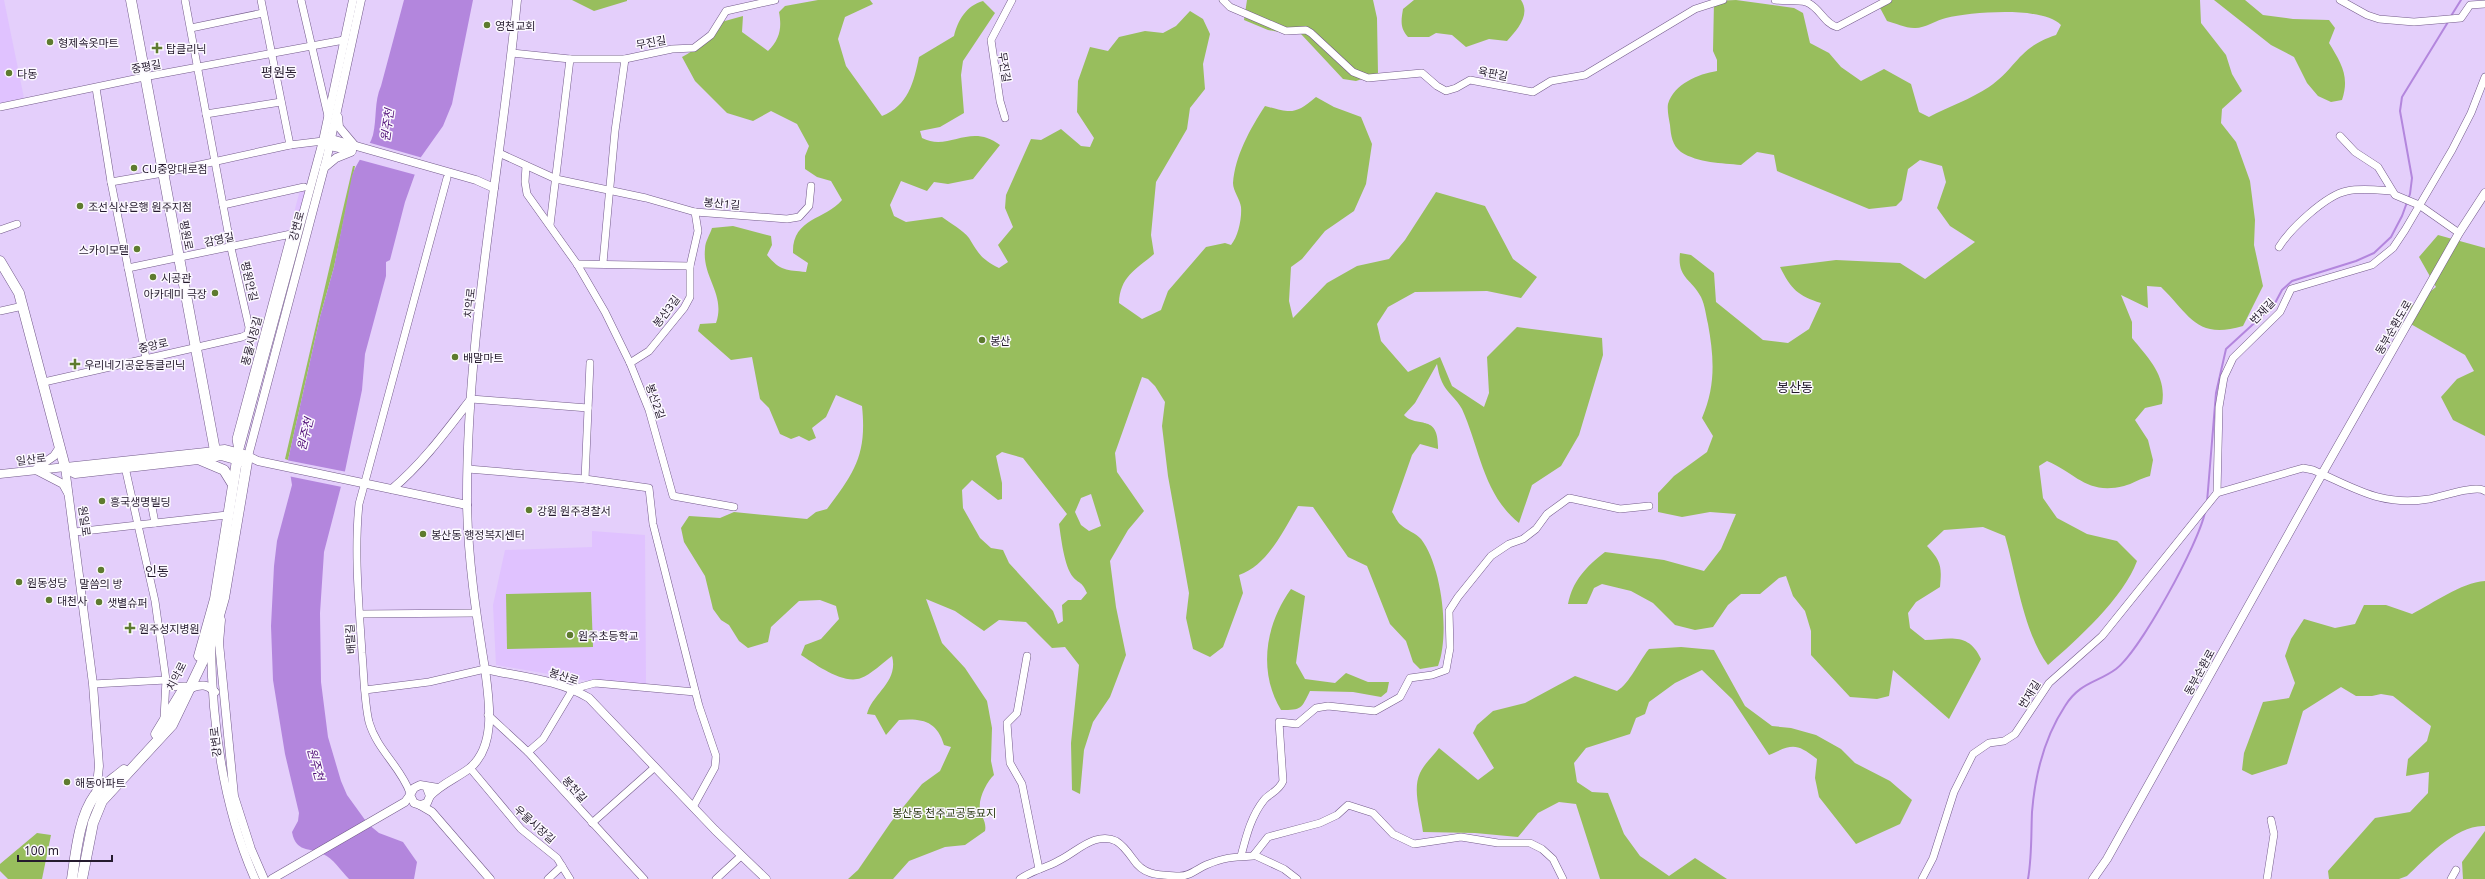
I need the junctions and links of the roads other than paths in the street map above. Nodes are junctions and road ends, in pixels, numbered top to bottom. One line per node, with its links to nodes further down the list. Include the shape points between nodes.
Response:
1 (131, 0): 25 (main road, 평원로)
2 (185, 0): 17 (street, 평원안길)
3 (260, 0): 16 (street)
4 (302, 0): 19 (street)
5 (361, 0): 30 (street, 강변로)
6 (517, 0): 21 (street, 치악로)
7 (776, 0): 23 (street, 무진길, via 726,11 711,35 694,48 666,50)
8 (1012, 0): 33 (street, 무진길, via 991,40 998,94)
9 (1223, 0): 10 (street, 육판길, via 1230,7 1286,31 1306,30 1354,72 1368,78 1422,72 1446,91 1470,80 1533,92 1551,82 1585,75 1695,9)
10 (1722, 0)
11 (1775, 0): 12 (street, via 1806,2 1815,8 1824,20 1837,28)
12 (1888, 0)
13 (2340, 0): 15 (street, via 2379,19 2414,22 2461,18 2470,5)
14 (352, 1): 18 (street, 강변로)
15 (2485, 4)
16 (263, 13): 17 (street); 20 (street)
17 (191, 28): 24 (street, 평원안길)
18 (344, 40): 19 (street, 중평길); 32 (street, 강변로)
19 (311, 46): 20 (street, 중평길); 32 (street)
20 (272, 53): 24 (street, 중평길); 28 (street)
21 (512, 53): 22 (street, 무진길); 38 (street, 치악로)
22 (570, 59): 23 (street, 무진길); 44 (street)
23 (625, 59): 49 (street, via 615,131)
24 (198, 68): 25 (street, 중평길); 31 (street, 평원안길)
25 (144, 77): 27 (street, 중평길); 42 (main road, 평원로)
26 (2485, 77): 52 (street, 번재길, via 2471,113 2452,150)
27 (96, 88): 29 (street, 중평길); 45 (street)
28 (281, 102): 31 (street); 36 (street)
29 (0, 107)
30 (337, 112): 35 (street, 강변로); 37 (street, via 339,127)
31 (206, 114): 39 (street, 평원안길)
32 (328, 117): 35 (street, 강변로)
33 (1005, 118)
34 (2340, 136): 50 (street, via 2355,152 2378,167)
35 (326, 141): 36 (street); 37 (street); 41 (street, 강변로); 79 (street, 강변로)
36 (290, 145): 39 (street)
37 (349, 147): 41 (street); 43 (street)
38 (499, 153): 40 (street, 봉산1길); 48 (street, 치악로)
39 (215, 160): 42 (street); 53 (street, 평원안길)
40 (526, 166): 44 (street, 봉산1길); 56 (street, 봉산2길, via 527,194)
41 (324, 169): 79 (street, 강변로)
42 (163, 173): 45 (street); 62 (main road, 평원로)
43 (448, 175): 48 (street); 88 (street, 배말길)
44 (556, 179): 49 (street, 봉산1길); 56 (street)
45 (111, 182): 67 (street)
46 (811, 186): 54 (street, 봉산1길, via 809,206 799,218)
47 (304, 187): 53 (street)
48 (494, 188): 75 (street, 치악로)
49 (611, 191): 54 (street, 봉산1길); 64 (street)
50 (2391, 191): 52 (street); 60 (street, via 2347,191 2332,197 2286,236)
51 (2485, 193): 59 (street, 동부순환도로)
52 (2416, 204): 59 (street); 92 (street, 번재길, via 2405,230 2382,258 2372,265 2291,289 2280,312 2233,358 2224,377 2219,407)
53 (223, 205): 61 (street, 평원안길)
54 (695, 212): 66 (street, 봉산3길, via 698,231)
55 (16, 224): 57 (street)
56 (550, 225): 65 (street, 봉산2길)
57 (0, 230)
58 (291, 234): 61 (street, 감영길); 79 (street, 풍물시장길, via 236,439)
59 (2459, 234): 86 (street, 동부순환도로)
60 (2279, 247)
61 (231, 248): 62 (street, 감영길); 70 (street, 평원안길, via 249,327 248,334)
62 (179, 258): 67 (street, 감영길); 70 (main road, 평원로)
63 (0, 261): 68 (main road, 원일로, via 23,292)
64 (603, 263): 65 (street); 66 (street)
65 (577, 264): 73 (street, 봉산2길, via 605,312)
66 (690, 266): 73 (street, 봉산3길, via 690,297 684,308 649,351)
67 (128, 268): 71 (street)
68 (23, 306): 69 (street); 74 (main road, 원일로)
69 (0, 311)
70 (197, 347): 71 (street, 중앙로); 78 (main road, 평원로)
71 (146, 358): 74 (street, 중앙로)
72 (590, 363): 76 (street)
73 (630, 363): 97 (street, 봉산2길, via 649,410 672,496)
74 (44, 382): 77 (main road, 원일로)
75 (471, 399): 76 (street); 84 (street, 치악로); 90 (street, via 426,456)
76 (588, 408): 87 (street)
77 (60, 447): 82 (main road, 원일로); 83 (street, via 46,464)
78 (215, 454): 79 (main road, via 225,450); 80 (street); 81 (street)
79 (242, 458): 88 (street); 89 (main road, 치악로); 102 (main road, 치악로)
80 (198, 459): 81 (main road); 89 (main road, via 224,470)
81 (124, 465): 82 (main road, via 75,473); 100 (street)
82 (65, 467): 83 (street, 일산로); 93 (street, 원일로)
83 (34, 469): 85 (street, 일산로); 93 (street, via 63,484)
84 (468, 469): 87 (street); 95 (street, 치악로)
85 (0, 474)
86 (2322, 474): 91 (street, via 2369,495 2394,502 2429,499 2477,488); 92 (street, via 2303,468); 151 (street, 동부순환로, via 2107,859)
87 (585, 479): 114 (street, via 649,488 653,524)
88 (363, 482): 90 (street); 104 (street, 배말길, via 357,522)
89 (232, 483): 98 (main road, 치악로)
90 (392, 489): 95 (street)
91 (2485, 491)
92 (2215, 495): 150 (street, 번재길, via 2102,636 2049,683 2016,734 2004,741 1989,743 1973,754 1954,792 1933,858)
93 (70, 496): 101 (street, 원일로)
94 (151, 502): 99 (street)
95 (467, 505): 103 (street)
96 (1649, 506): 132 (street, via 1620,509 1569,498 1547,514 1536,529 1491,556 1458,597 1449,610 1450,648 1446,670 1410,678 1400,697 1375,711 1328,706 1316,708 1297,724 1279,722 1283,780 1280,788 1260,806 1252,821)
97 (734, 507)
98 (227, 515): 99 (street); 102 (main road, 치악로)
99 (155, 523): 100 (street)
100 (136, 524): 101 (street); 108 (street, via 155,601)
101 (75, 532): 109 (street, 원일로)
102 (220, 598): 105 (main road, 강변로); 110 (main road, 치악로); 140 (street, 강변로, via 219,643 234,796 251,849)
103 (476, 613): 104 (street); 107 (street)
104 (360, 614): 112 (street, 배말길)
105 (211, 644): 110 (main road, 치악로); 113 (street, 강변로)
106 (1027, 656): 134 (street, via 1018,713 1006,723 1010,763 1022,784)
107 (485, 669): 111 (street, 봉산로); 112 (street, 봉산로, via 429,682); 115 (street)
108 (166, 683): 109 (street); 110 (street); 116 (street)
109 (93, 684): 123 (street, 원일로, via 99,766)
110 (188, 687): 113 (street, via 200,684 210,687); 116 (main road, 치악로); 138 (main road, 치악로, via 172,725 102,801 93,823)
111 (573, 689): 114 (street, via 595,683); 117 (street, via 543,739); 118 (street, 봉산로, via 589,698)
112 (365, 690): 120 (street, 배말길, via 370,722 377,741)
113 (215, 692): 139 (street, 강변로, via 227,799 243,852)
114 (696, 692): 126 (street, via 716,756 715,767)
115 (488, 715): 117 (street, 봉천길); 119 (street, via 483,749 478,760)
116 (163, 725): 123 (main road, 치악로, via 138,755)
117 (528, 752): 129 (street, 봉천길)
118 (655, 767): 126 (street, 봉산로); 129 (street)
119 (470, 768): 122 (street); 133 (street, 우물시장길, via 512,820 552,853)
120 (406, 782): 121 (street); 125 (street, 배말길)
121 (423, 787): 122 (street); 124 (street); 125 (street, via 414,788)
122 (438, 788): 124 (street)
123 (96, 794): 137 (main road, 치악로, via 80,831)
124 (429, 798): 125 (street); 127 (street)
125 (412, 800): 127 (street); 136 (street)
126 (693, 807): 131 (street, 봉산로)
127 (432, 812): 141 (street)
128 (2271, 820): 152 (street, via 2274,834)
129 (592, 824): 144 (street, 봉천길)
130 (1254, 855): 132 (street); 148 (street, via 1284,869); 149 (street, via 1268,837 1320,823 1337,815 1348,805 1373,813 1393,834 1414,844 1461,837 1498,843 1530,843 1553,859)
131 (741, 856): 145 (street); 146 (street, 봉산로)
132 (1241, 856): 134 (street, via 1236,855 1206,865 1188,875 1153,874 1140,868 1119,843 1103,838 1090,842 1058,862)
133 (562, 866): 142 (street); 143 (street, 우물시장길)
134 (1039, 869): 147 (street)
135 (2456, 870): 153 (street)
136 (274, 878)
137 (72, 879)
138 (82, 879)
139 (255, 879)
140 (264, 879)
141 (490, 879)
142 (548, 879)
143 (570, 879)
144 (644, 879)
145 (716, 879)
146 (766, 879)
147 (1020, 879)
148 (1297, 879)
149 (1563, 879)
150 (1922, 879)
151 (2093, 879)
152 (2267, 879)
153 (2451, 879)

